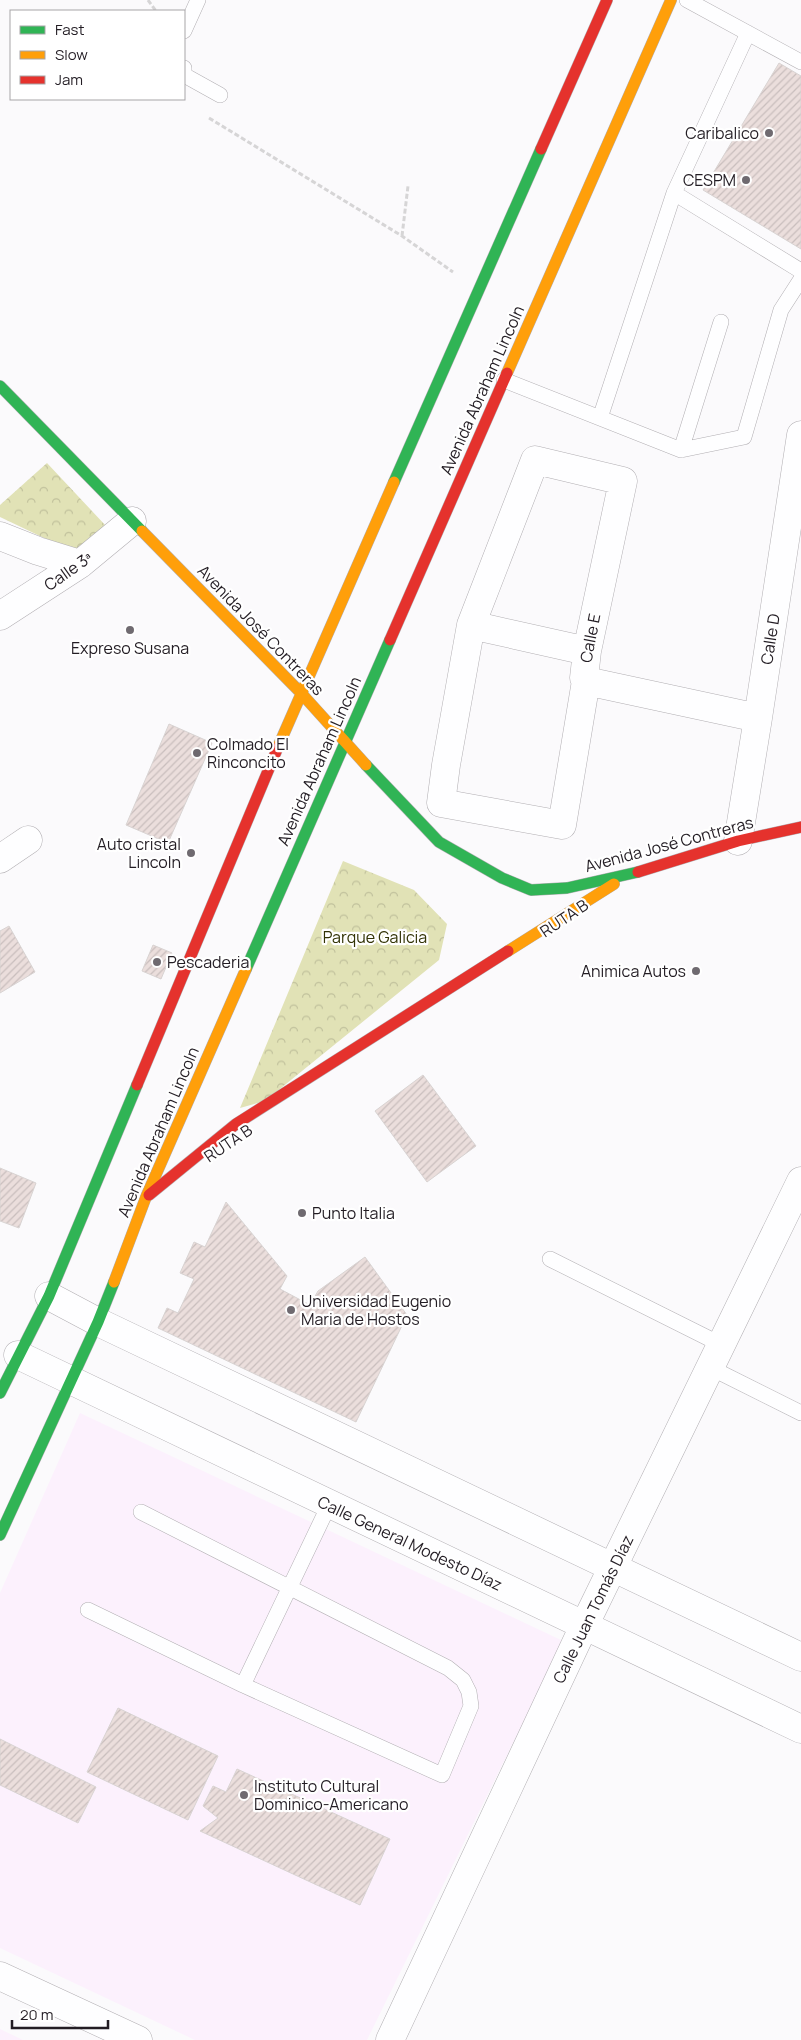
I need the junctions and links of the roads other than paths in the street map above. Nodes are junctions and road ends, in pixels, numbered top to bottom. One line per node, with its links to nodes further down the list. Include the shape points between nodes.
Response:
1 (198, 0): 5 (lane)
2 (607, 0): 26 (main road)
3 (671, 0): 14 (main road, Avenida Abraham Lincoln)
4 (687, 0): 6 (lane)
5 (185, 30)
6 (748, 33): 7 (lane); 10 (lane)
7 (801, 62)
8 (185, 77): 9 (lane)
9 (220, 95)
10 (674, 193): 11 (lane); 16 (lane)
11 (801, 271)
12 (801, 279): 18 (lane, via 781,310 744,437)
13 (721, 322): 18 (lane)
14 (504, 380): 16 (lane); 28 (main road, Avenida Abraham Lincoln)
15 (0, 386): 19 (main road, Avenida José Contreras)
16 (600, 418): 18 (lane)
17 (801, 435): 27 (street, Calle D)
18 (681, 450)
19 (132, 521): 21 (street, Calle 3ª); 26 (main road, Avenida José Contreras)
20 (0, 536): 21 (street)
21 (80, 564): 22 (street, Calle 3ª)
22 (0, 616)
23 (471, 625): 24 (street); 24 (street, Calle E, via 535,460 623,481); 25 (street, via 441,803 562,825)
24 (587, 651): 25 (street, Calle E, via 583,675)
25 (586, 681): 27 (street, Calle E)
26 (301, 693): 28 (main road, Avenida José Contreras); 38 (main road)
27 (758, 718): 31 (street, Calle D)
28 (345, 743): 33 (main road, Avenida José Contreras, via 439,842 502,878 531,890 567,888); 36 (main road, Avenida Abraham Lincoln)
29 (801, 827): 31 (main road, Avenida José Contreras)
30 (28, 840): 32 (street)
31 (738, 841): 33 (main road, Avenida José Contreras)
32 (0, 859)
33 (627, 876): 34 (main road)
34 (608, 888): 36 (lane, RUTA B)
35 (801, 1181): 41 (street, Calle Juan Tomás Díaz)
36 (146, 1197): 39 (main road, Avenida Abraham Lincoln); 47 (lane)
37 (550, 1259): 41 (lane)
38 (49, 1296): 39 (street); 40 (main road)
39 (98, 1322): 42 (main road, Avenida Abraham Lincoln); 49 (street)
40 (18, 1356): 42 (street, Calle General Modesto Díaz); 43 (main road)
41 (716, 1356): 44 (lane); 49 (street, Calle Juan Tomás Díaz)
42 (71, 1382): 45 (street, Calle General Modesto Díaz); 48 (main road, Avenida Abraham Lincoln)
43 (0, 1393)
44 (801, 1413)
45 (329, 1504): 50 (lane); 52 (street, Calle General Modesto Díaz)
46 (142, 1512): 50 (lane)
47 (0, 1526)
48 (0, 1535)
49 (613, 1566): 52 (street, Calle Juan Tomás Díaz); 53 (street)
50 (290, 1587): 54 (lane); 54 (lane, via 448,1668 463,1680 471,1706 442,1775)
51 (88, 1610): 54 (lane)
52 (584, 1626): 55 (street, Calle General Modesto Díaz); 58 (street, Calle Juan Tomás Díaz)
53 (801, 1657)
54 (243, 1685)
55 (801, 1730)
56 (0, 1976): 57 (street)
57 (138, 2040)
58 (390, 2040)

